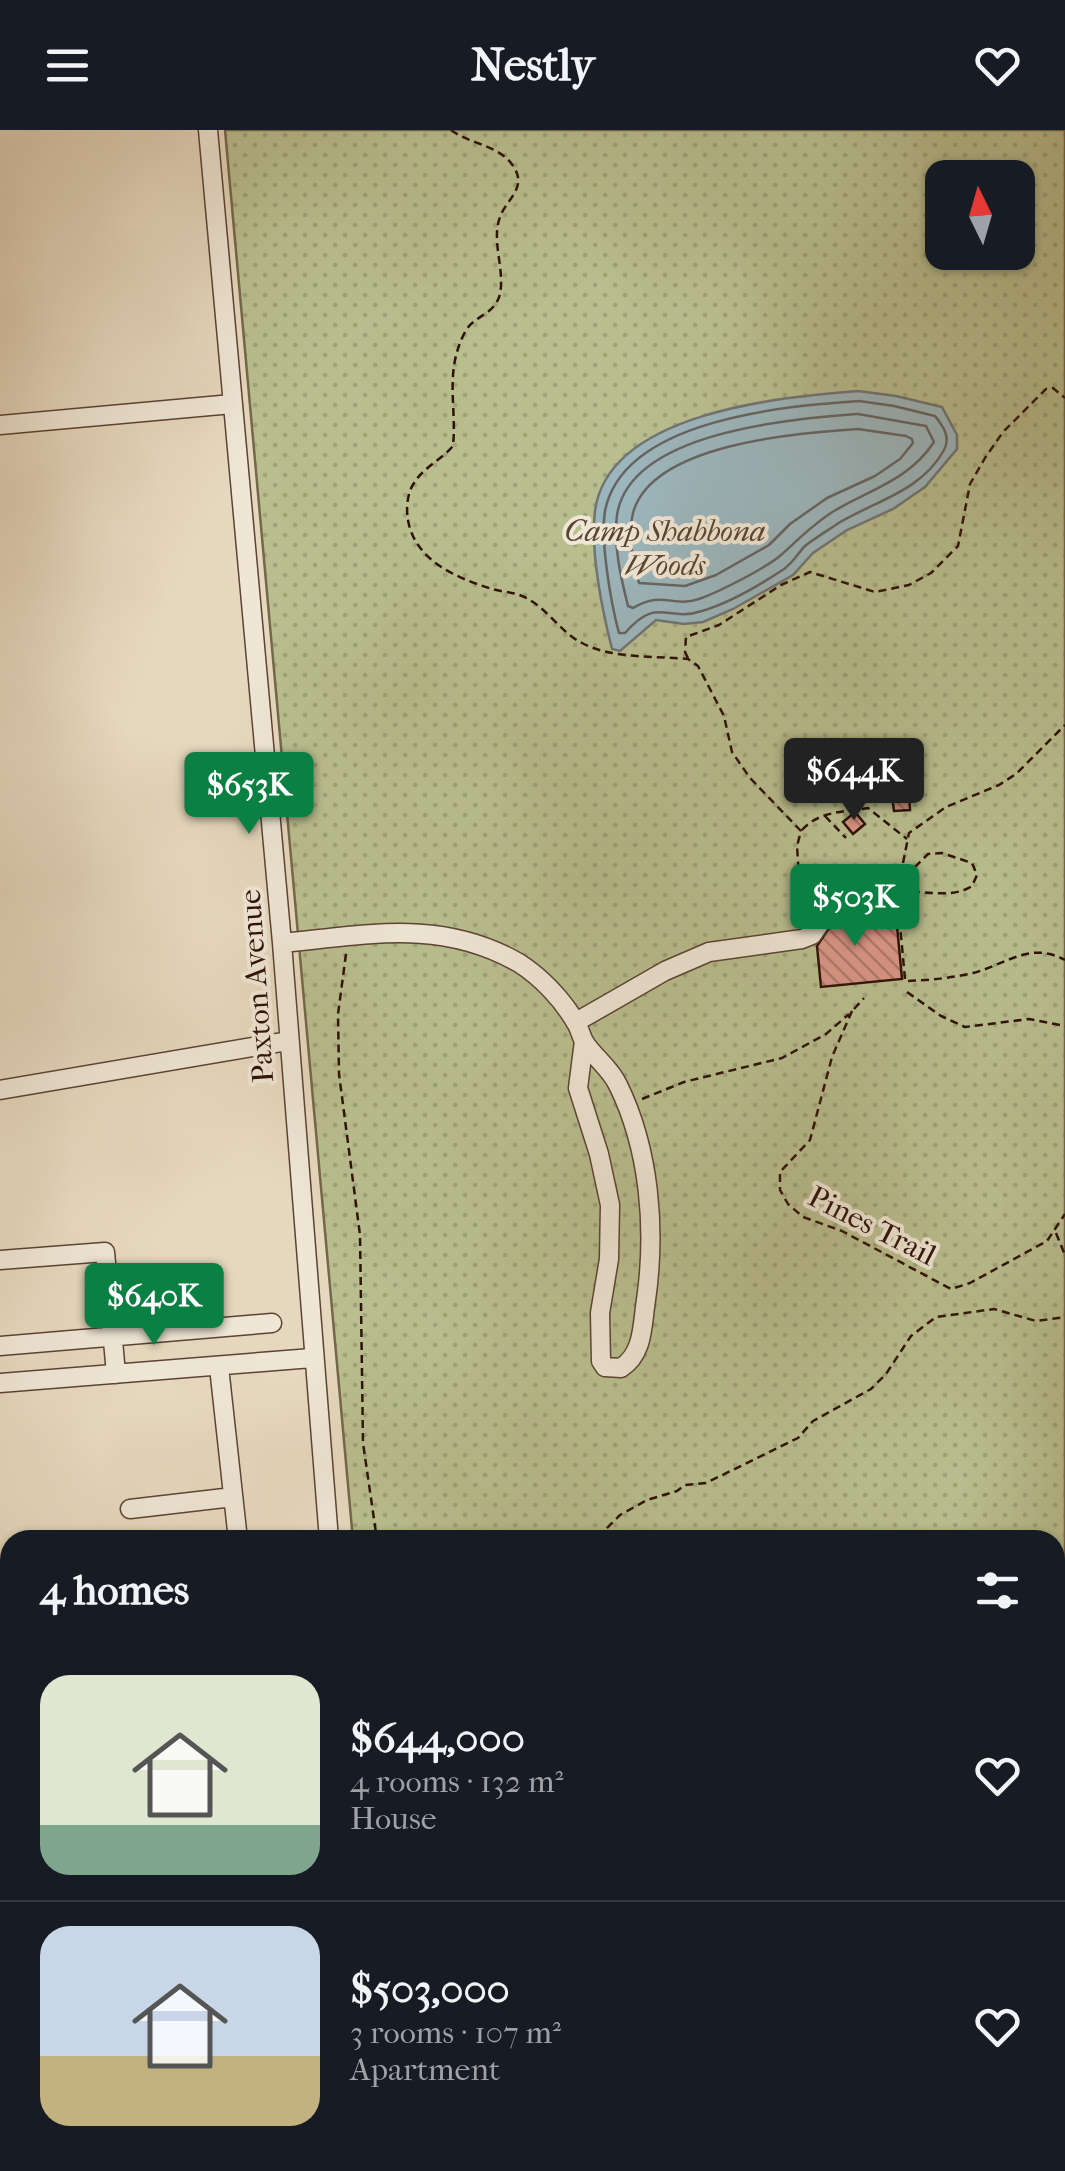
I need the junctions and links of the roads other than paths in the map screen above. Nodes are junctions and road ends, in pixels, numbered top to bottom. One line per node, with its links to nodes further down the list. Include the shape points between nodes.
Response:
1 (208, 130): 2 (street, Paxton Avenue)
2 (232, 404): 3 (street); 5 (street, Paxton Avenue)
3 (0, 425)
4 (823, 919): 6 (street, via 802,940 734,946 690,959)
5 (282, 943): 6 (street, via 417,932 469,940 523,966); 8 (street, Paxton Avenue)
6 (576, 1022): 7 (street)
7 (584, 1041): 7 (street, via 578,1088 610,1205 600,1349 611,1369 627,1364 639,1349 651,1256 646,1184 626,1105)
8 (288, 1042): 9 (street); 14 (street, Paxton Avenue)
9 (0, 1090)
10 (0, 1260): 12 (street, via 105,1252)
11 (272, 1323): 12 (street)
12 (113, 1337): 13 (street); 16 (street)
13 (0, 1346)
14 (312, 1358): 15 (street); 21 (street, Paxton Avenue)
15 (219, 1367): 16 (street); 18 (street)
16 (116, 1374): 17 (street)
17 (0, 1383)
18 (233, 1497): 19 (street); 20 (street)
19 (130, 1509)
20 (237, 1530)
21 (328, 1530)

